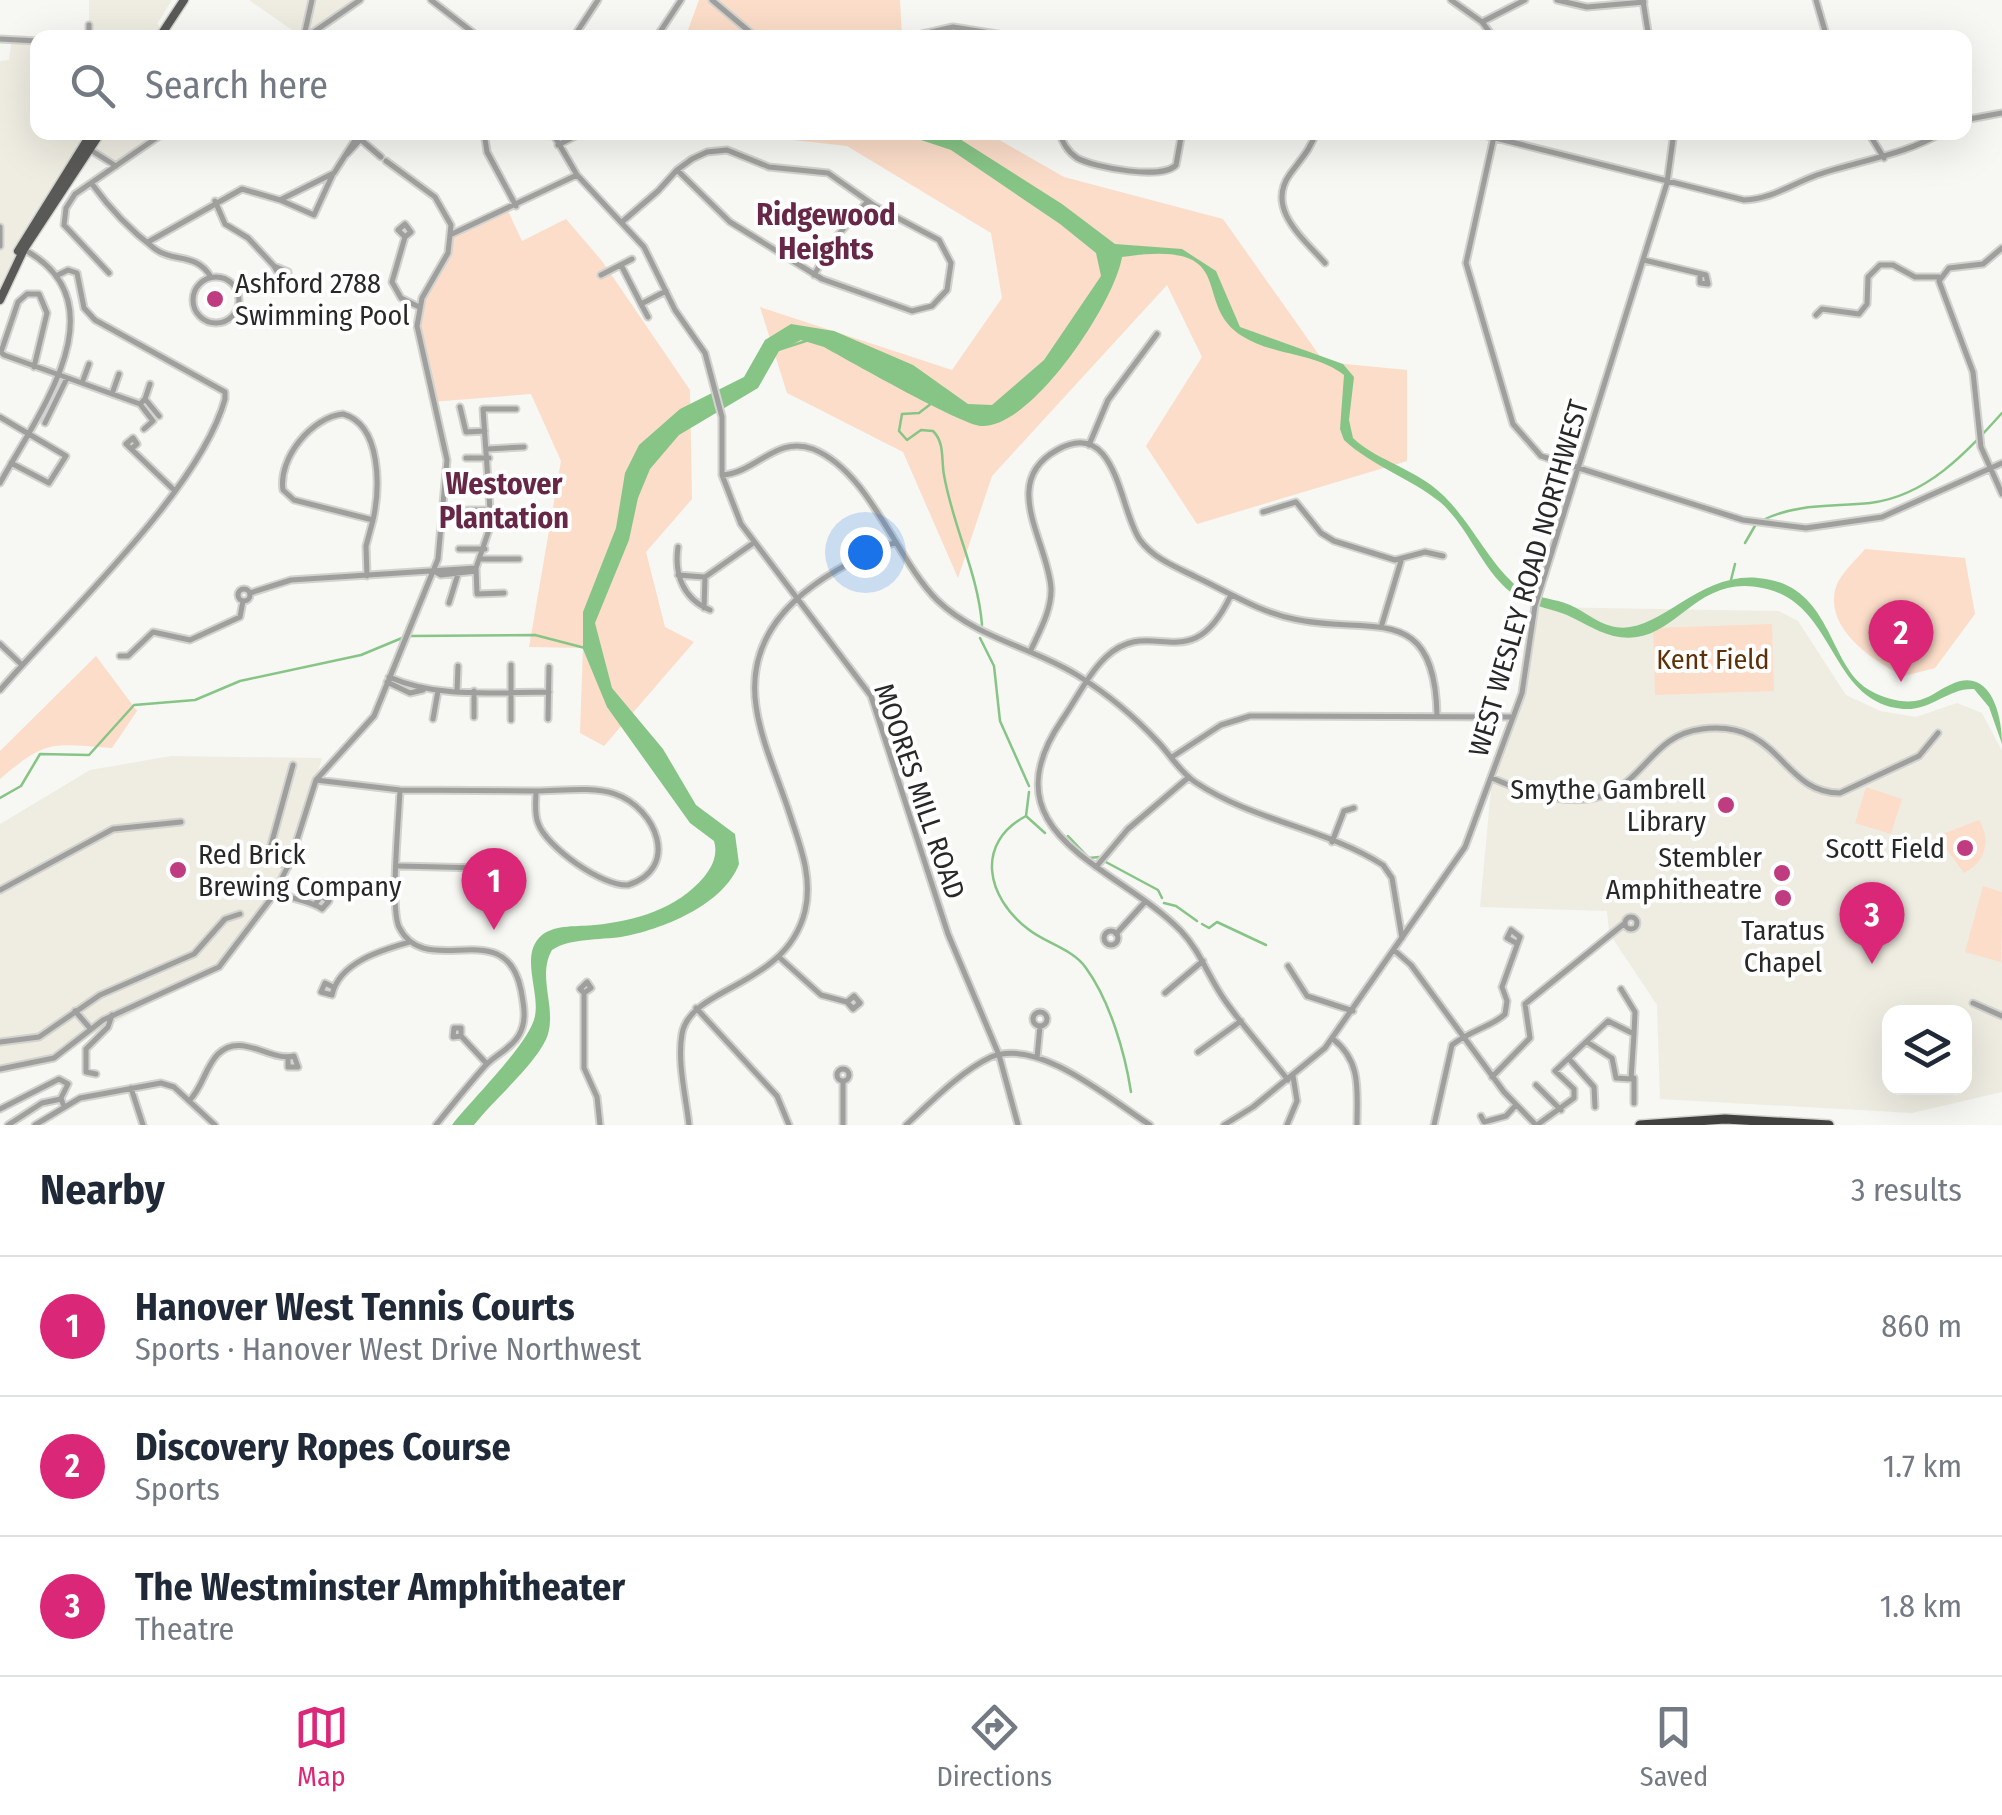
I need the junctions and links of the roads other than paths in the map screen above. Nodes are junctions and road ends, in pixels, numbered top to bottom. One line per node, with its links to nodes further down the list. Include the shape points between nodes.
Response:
1 (184, 0): 16 (main road)
2 (312, 0): 17 (street)
3 (360, 0): 18 (street)
4 (431, 0): 19 (street)
5 (598, 0): 20 (street)
6 (681, 0): 21 (street)
7 (712, 0): 22 (street)
8 (1451, 0): 13 (street)
9 (1525, 0): 13 (street)
10 (1558, 0): 12 (street, via 1586,7)
11 (1816, 0): 27 (street)
12 (1644, 1): 26 (street)
13 (1482, 22): 25 (street)
14 (88, 26): 15 (street)
15 (88, 30)
16 (164, 30)
17 (306, 30)
18 (317, 30)
19 (470, 30)
20 (578, 30)
21 (661, 30)
22 (747, 30)
23 (941, 30): 24 (street)
24 (973, 30)
25 (1488, 30)
26 (1648, 30)
27 (1825, 30)
28 (0, 39): 29 (street)
29 (30, 41)
30 (2002, 114): 31 (street)
31 (1972, 119)
32 (90, 140): 49 (main road)
33 (94, 140): 49 (main road)
34 (153, 140): 51 (street)
35 (354, 140): 53 (street)
36 (361, 140): 63 (street, via 435,196)
37 (485, 140): 60 (street)
38 (556, 140): 48 (street, MOORES MILL ROAD)
39 (566, 140): 48 (street)
40 (1063, 140): 41 (street, via 1081,160 1159,174 1176,166)
41 (1181, 140)
42 (1311, 140): 71 (street, via 1285,182 1282,204)
43 (1493, 140): 119 (street, via 1467,245 1470,282 1517,432 1540,456)
44 (1512, 140): 56 (street)
45 (1673, 140): 56 (street, WEST WESLEY ROAD NORTHWEST)
46 (1873, 140): 50 (street)
47 (1925, 140): 50 (street)
48 (558, 144): 54 (street, MOORES MILL ROAD)
49 (87, 148): 51 (street); 67 (main road)
50 (1884, 158): 56 (street, via 1755,200)
51 (116, 166): 55 (street)
52 (678, 170): 58 (street, via 701,154 727,150 768,167 828,173); 61 (street); 77 (street, via 730,222)
53 (334, 173): 57 (street); 57 (street, via 314,215)
54 (577, 175): 60 (street); 61 (street, MOORES MILL ROAD)
55 (95, 180): 65 (street, via 112,212); 74 (street, via 69,201 64,226)
56 (1667, 182): 70 (street, WEST WESLEY ROAD NORTHWEST)
57 (280, 200): 59 (street, via 242,188)
58 (868, 200): 77 (street); 77 (street, via 943,244 952,270 943,296 927,308 906,311)
59 (215, 201): 65 (street); 73 (street, via 225,224)
60 (516, 206): 63 (street)
61 (622, 222): 82 (street, MOORES MILL ROAD, via 644,247)
62 (0, 228): 66 (street)
63 (452, 234): 85 (street)
64 (404, 237): 85 (street, via 392,282 401,298)
65 (148, 242): 79 (street, via 158,252 192,258)
66 (0, 246)
67 (22, 248): 76 (street); 81 (main road); 83 (main road)
68 (2002, 248): 80 (street, via 1983,264 1953,266)
69 (632, 258): 72 (street)
70 (1643, 260): 78 (street); 119 (street, WEST WESLEY ROAD NORTHWEST)
71 (1325, 263)
72 (621, 265): 75 (street); 84 (street)
73 (274, 266)
74 (109, 273)
75 (601, 274)
76 (58, 275): 91 (street, via 72,314); 124 (street, via 78,273 84,308 95,320 225,392 214,426)
77 (814, 275)
78 (1700, 276)
79 (210, 277): 79 (street, via 228,280 237,291 237,309 224,322 206,321 194,308 196,287)
80 (1940, 277): 86 (street, via 1914,277 1893,264 1880,265 1868,276 1868,304 1858,314 1822,309); 118 (street, via 1973,372 1978,439)
81 (0, 286)
82 (666, 291): 84 (street); 120 (street, MOORES MILL ROAD, via 705,354 715,385)
83 (0, 300)
84 (641, 304): 87 (street)
85 (419, 307): 142 (street, via 420,352 447,459)
86 (1816, 316)
87 (648, 318)
88 (1157, 334): 109 (street, via 1108,400)
89 (89, 364): 94 (street)
90 (34, 367): 90 (street, via 1,352 27,294 39,294 47,313); 91 (street)
91 (58, 374): 93 (street); 107 (street)
92 (119, 374): 96 (street)
93 (67, 378): 94 (street); 103 (street)
94 (82, 383): 96 (street)
95 (150, 384): 97 (street)
96 (112, 394): 97 (street)
97 (142, 402): 101 (street)
98 (460, 407): 106 (street, via 466,432)
99 (170, 408): 101 (street)
100 (516, 409): 106 (street, via 484,409)
101 (156, 418): 104 (street)
102 (3, 419): 105 (street); 107 (street)
103 (45, 423)
104 (144, 429)
105 (0, 430)
106 (485, 431): 112 (street)
107 (28, 432): 113 (street); 116 (street)
108 (72, 444): 113 (street)
109 (1089, 445): 148 (street, via 1111,463 1146,548); 153 (street, via 1054,452 1030,484 1029,510 1051,591)
110 (524, 447): 112 (street)
111 (131, 449): 124 (street)
112 (486, 449): 115 (street)
113 (66, 456): 116 (street, via 49,483)
114 (466, 458): 115 (street)
115 (489, 458): 123 (street)
116 (11, 462): 121 (street)
117 (2002, 463): 118 (street)
118 (1990, 469): 119 (street, via 1882,517 1806,528 1743,520); 125 (street)
119 (1578, 470): 169 (street, WEST WESLEY ROAD NORTHWEST, via 1533,617 1529,666)
120 (722, 475): 132 (street, via 742,472 780,448 812,449 874,505); 133 (street, MOORES MILL ROAD)
121 (0, 483)
122 (528, 484): 123 (street)
123 (491, 485): 127 (street)
124 (175, 491): 155 (street)
125 (2002, 494)
126 (468, 510): 127 (street)
127 (491, 510): 131 (street)
128 (1263, 512): 140 (street, via 1300,503 1325,536)
129 (372, 520): 129 (street, via 377,479 368,439 354,418 332,416 296,446 282,490 294,500); 144 (street)
130 (526, 521): 131 (street)
131 (492, 524): 136 (street)
132 (897, 542): 149 (street, via 838,567); 153 (street, via 915,576 948,610)
133 (752, 544): 146 (street); 149 (street, MOORES MILL ROAD)
134 (678, 547): 145 (street)
135 (459, 549): 136 (street)
136 (485, 549): 138 (street)
137 (1444, 556): 140 (street, via 1425,552)
138 (481, 559): 139 (street); 141 (street)
139 (519, 559)
140 (1401, 560): 151 (street)
141 (476, 569): 142 (street); 143 (street); 147 (street, via 476,594)
142 (434, 571): 143 (street); 144 (street); 159 (street)
143 (458, 574): 150 (street)
144 (367, 576): 154 (street, via 290,580 250,593 240,617 228,625 186,640 154,632)
145 (678, 576): 146 (street); 146 (street, via 707,609)
146 (705, 577)
147 (504, 593)
148 (1231, 594): 151 (street, via 1297,620); 160 (street, via 1203,636 1123,646)
149 (796, 599): 199 (street, via 766,635 754,680 757,714 807,876 802,921); 225 (street, MOORES MILL ROAD, via 871,696 948,934)
150 (450, 603)
151 (1382, 624): 167 (street, via 1422,652 1435,682)
152 (0, 644): 155 (street)
153 (1030, 652): 160 (street)
154 (120, 656)
155 (22, 665): 161 (street)
156 (511, 665): 165 (street)
157 (458, 666): 164 (street)
158 (549, 666): 166 (street)
159 (388, 679): 162 (street, via 410,693); 178 (street, via 366,729)
160 (1088, 682): 174 (street); 186 (street, via 1043,748 1040,794 1055,834)
161 (0, 690)
162 (438, 691): 164 (street); 170 (street)
163 (474, 691): 164 (street); 165 (street); 168 (street)
164 (458, 692)
165 (511, 692): 166 (street); 172 (street)
166 (549, 692): 171 (street)
167 (1437, 716): 169 (street); 174 (street, via 1250,716)
168 (474, 717)
169 (1514, 718): 177 (street, WEST WESLEY ROAD NORTHWEST)
170 (433, 719)
171 (548, 719)
172 (511, 720)
173 (1938, 733): 177 (street, via 1918,756 1840,793 1806,782 1754,734 1725,728 1667,740 1623,784 1596,798 1546,796)
174 (1172, 757): 176 (street)
175 (293, 765): 185 (street, via 268,856)
176 (1189, 777): 183 (street, via 1249,812); 186 (street, via 1128,829)
177 (1492, 778): 195 (street, WEST WESLEY ROAD NORTHWEST, via 1465,847)
178 (316, 780): 179 (street); 185 (street)
179 (400, 790): 180 (street); 184 (street)
180 (536, 791): 180 (street, via 604,792 626,800 657,832 660,851 653,868 628,885 599,879 542,833)
181 (1354, 808): 183 (street, via 1344,811)
182 (181, 822): 188 (street, via 112,828)
183 (1332, 842): 195 (street, via 1388,871)
184 (399, 866): 187 (street); 196 (street, via 395,914)
185 (288, 867): 189 (street)
186 (1096, 867): 190 (street)
187 (480, 868)
188 (0, 890)
189 (275, 891): 191 (street); 211 (street, via 211,973)
190 (1145, 902): 194 (street); 200 (street, via 1180,930)
191 (316, 903)
192 (240, 914): 209 (street, via 224,920 194,954)
193 (1625, 922): 232 (street, via 1525,1004 1530,1038)
194 (1116, 934)
195 (1402, 938): 198 (street, WEST WESLEY ROAD NORTHWEST)
196 (410, 942): 202 (street, via 365,958); 229 (street, via 431,950 493,952 514,967 523,1025)
197 (1516, 943): 219 (street, via 1502,987 1506,1014)
198 (1394, 950): 210 (street, WEST WESLEY ROAD NORTHWEST); 219 (street)
199 (780, 958): 206 (street, via 821,996); 208 (street)
200 (1203, 961): 205 (street); 213 (street)
201 (1288, 966): 210 (street, via 1310,999)
202 (334, 986)
203 (1621, 990): 217 (street, via 1636,1012)
204 (584, 993): 252 (street, via 584,1068)
205 (1165, 993)
206 (848, 1002)
207 (1973, 1003): 212 (street)
208 (696, 1008): 253 (street, via 681,1040); 254 (street, via 777,1096)
209 (75, 1011): 215 (street); 221 (street, via 39,1037)
210 (1352, 1011): 220 (street, WEST WESLEY ROAD NORTHWEST)
211 (112, 1015): 215 (street); 222 (street, via 108,1028)
212 (2002, 1016)
213 (1241, 1021): 224 (street); 233 (street)
214 (1040, 1026): 227 (street)
215 (90, 1028): 216 (street)
216 (82, 1034): 222 (street); 230 (street, via 54,1058)
217 (1634, 1034): 223 (street, via 1608,1021); 234 (street)
218 (461, 1036): 229 (street)
219 (1463, 1036): 232 (street); 262 (street, via 1446,1056)
220 (1333, 1039): 233 (street, WEST WESLEY ROAD NORTHWEST); 261 (street, via 1356,1068)
221 (0, 1042)
222 (90, 1042): 231 (street, via 86,1072)
223 (1587, 1042): 228 (street); 234 (street, via 1612,1058 1616,1078)
224 (1198, 1052)
225 (999, 1055): 227 (street); 256 (street); 257 (street, MOORES MILL ROAD)
226 (288, 1058): 238 (street, via 227,1047)
227 (1038, 1058): 258 (street)
228 (1569, 1059): 242 (street, via 1594,1087); 244 (street, via 1555,1071 1574,1089)
229 (487, 1064): 251 (street)
230 (0, 1069)
231 (96, 1074)
232 (1492, 1077): 241 (street)
233 (1291, 1078): 259 (street, WEST WESLEY ROAD NORTHWEST); 260 (street, via 1297,1101)
234 (1634, 1078): 240 (street)
235 (843, 1081): 255 (street)
236 (1536, 1086): 244 (street)
237 (131, 1088): 238 (street, via 166,1084); 239 (street); 249 (street)
238 (189, 1101): 250 (street)
239 (62, 1102): 243 (street, via 68,1084 59,1078); 247 (street, via 42,1103); 248 (street)
240 (1634, 1103)
241 (1516, 1106): 245 (street); 246 (street, via 1506,1116)
242 (1595, 1108)
243 (0, 1109)
244 (1561, 1110): 264 (street)
245 (1530, 1119): 263 (street); 264 (street)
246 (1481, 1121)
247 (8, 1125)
248 (35, 1125)
249 (143, 1125)
250 (215, 1125)
251 (436, 1125)
252 (600, 1125)
253 (689, 1125)
254 (789, 1125)
255 (843, 1125)
256 (906, 1125)
257 (1018, 1125)
258 (1150, 1125)
259 (1224, 1125)
260 (1287, 1125)
261 (1357, 1125)
262 (1434, 1125)
263 (1522, 1125)
264 (1536, 1125)
265 (1640, 1125): 266 (highway, via 1725,1119)
266 (1829, 1125)

